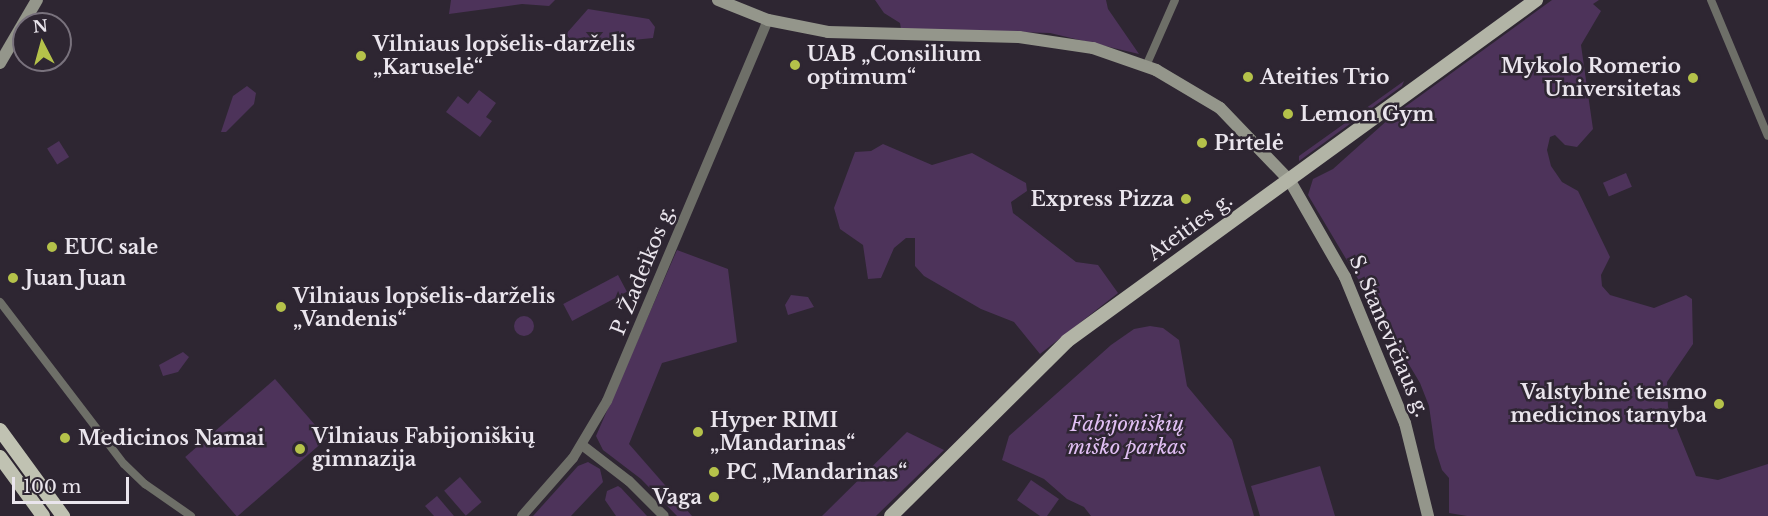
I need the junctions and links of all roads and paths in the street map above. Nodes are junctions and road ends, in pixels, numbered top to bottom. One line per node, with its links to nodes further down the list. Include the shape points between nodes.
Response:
1 (37, 0): 7 (main road)
2 (718, 0): 6 (main road, S. Stanevičiaus g.)
3 (1175, 0): 8 (street)
4 (1536, 0): 10 (main road, Ateities g.)
5 (1711, 0): 9 (street)
6 (768, 20): 8 (main road, S. Stanevičiaus g., via 857,34 1046,39 1101,50); 13 (street, P. Žadeikos g., via 628,355)
7 (0, 63)
8 (1146, 66): 10 (main road, S. Stanevičiaus g., via 1220,108)
9 (1768, 136)
10 (1290, 181): 20 (main road, Ateities g., via 1067,340); 21 (main road, S. Stanevičiaus g., via 1345,277 1369,330 1405,423)
11 (0, 302): 17 (street, via 124,464)
12 (0, 430): 16 (highway)
13 (582, 445): 18 (street, P. Žadeikos g.); 19 (street, via 629,480)
14 (0, 457): 15 (highway)
15 (43, 516)
16 (63, 516)
17 (191, 516)
18 (522, 516)
19 (664, 516)
20 (891, 516)
21 (1428, 516)

